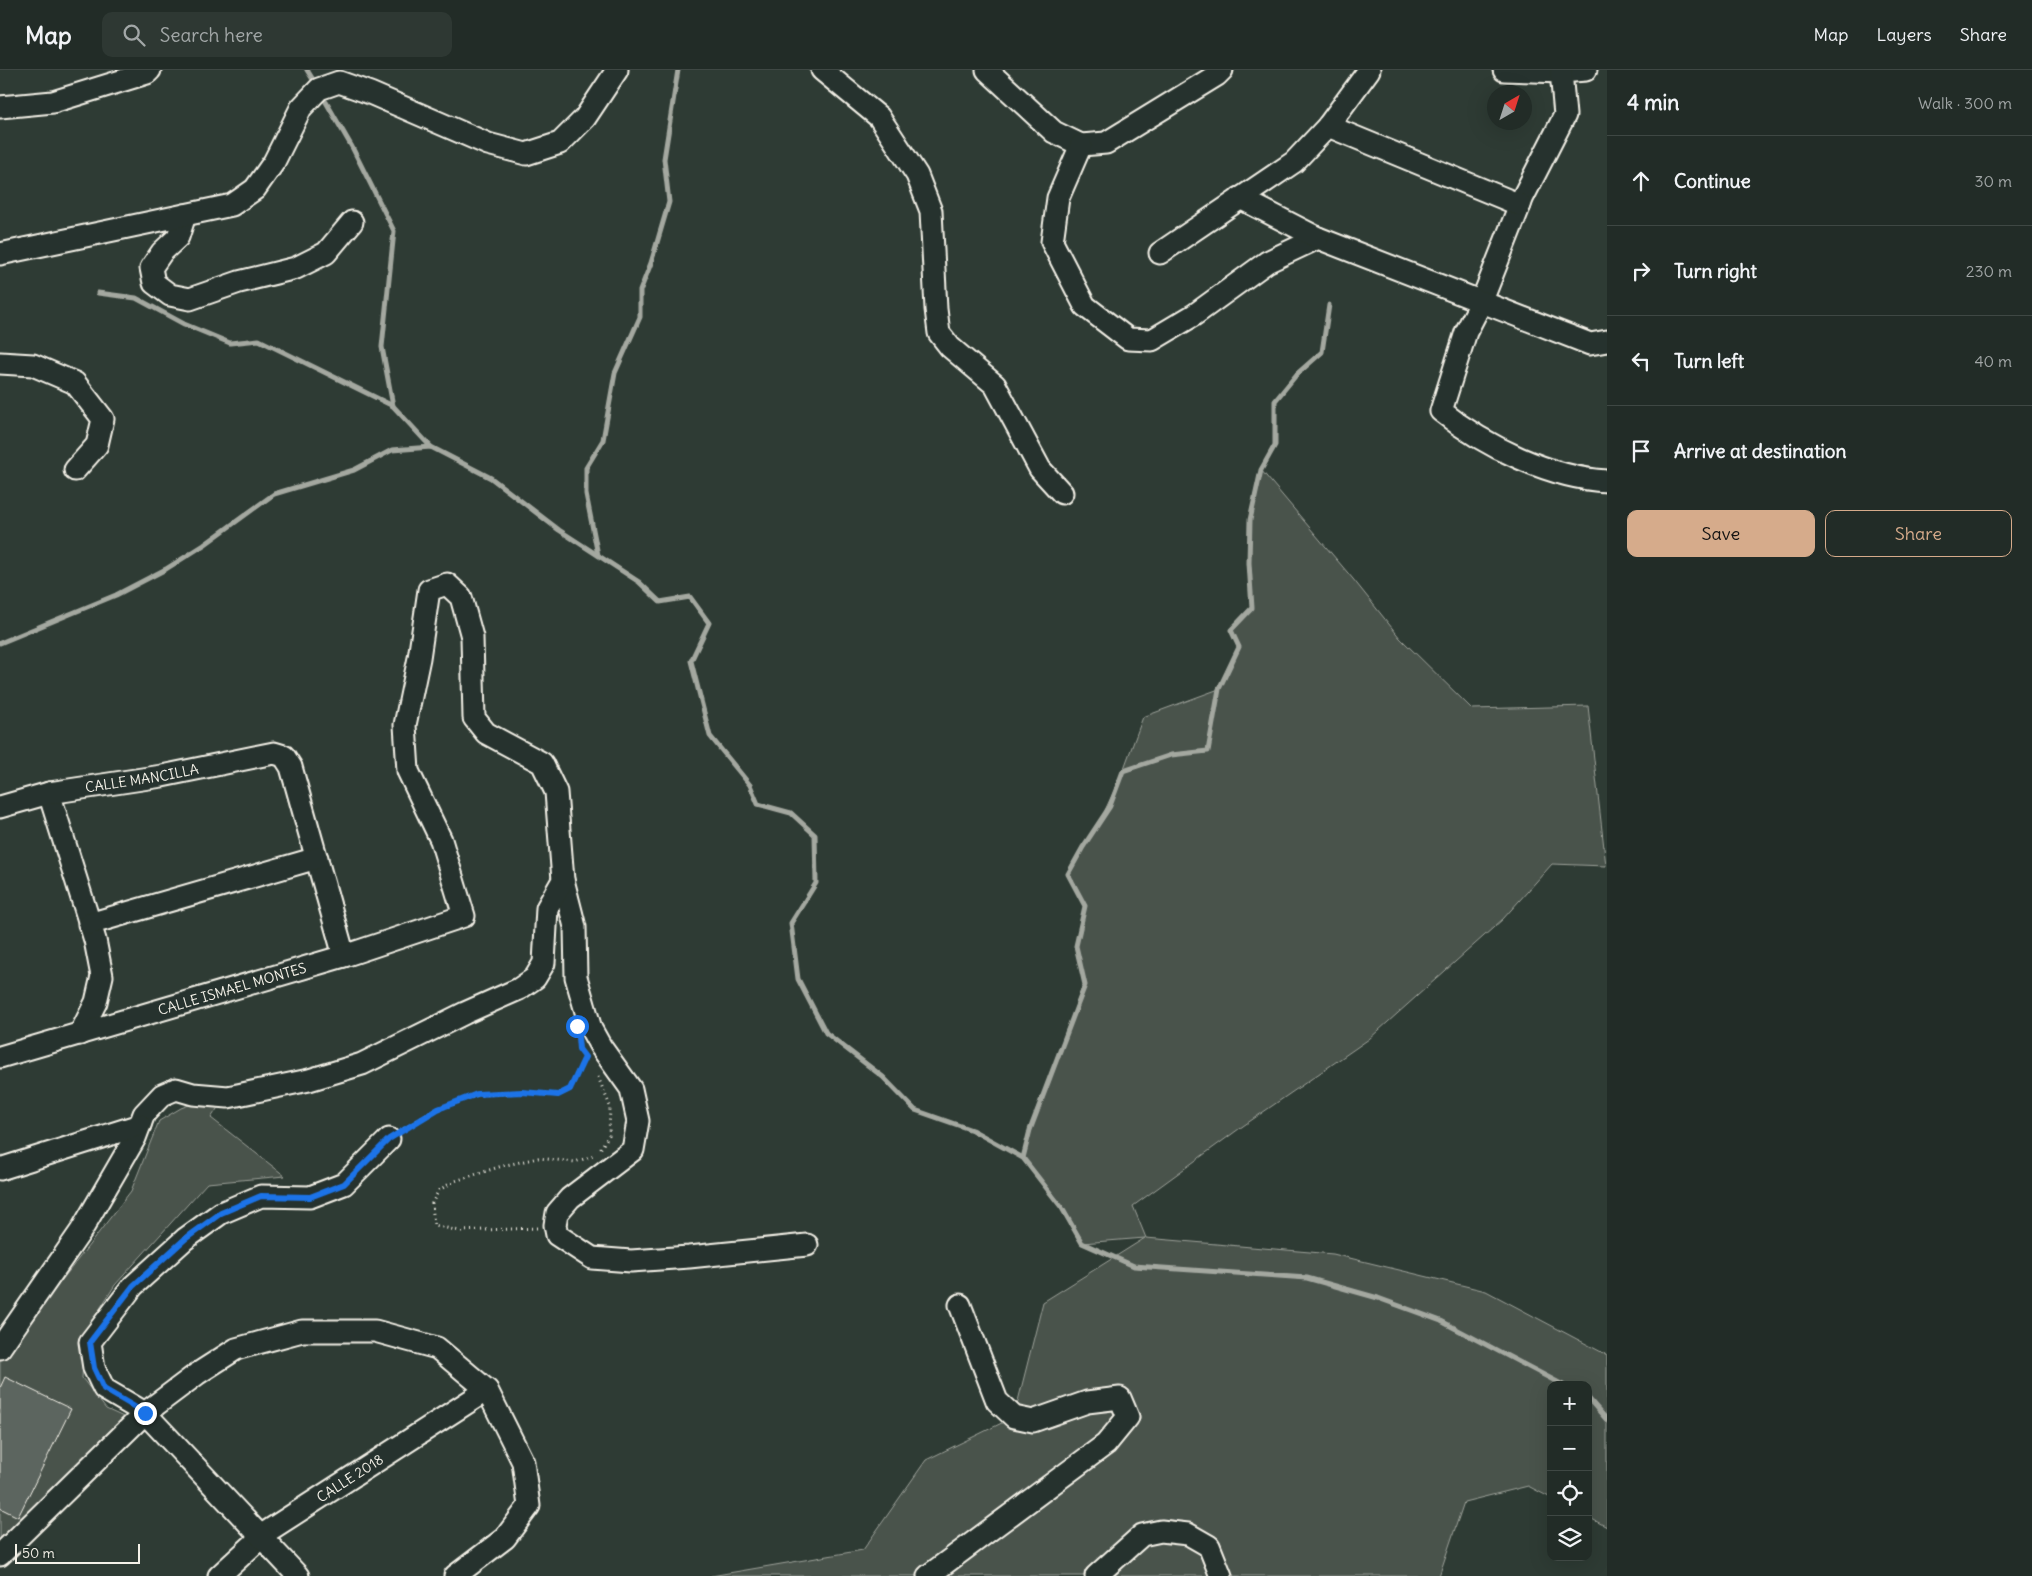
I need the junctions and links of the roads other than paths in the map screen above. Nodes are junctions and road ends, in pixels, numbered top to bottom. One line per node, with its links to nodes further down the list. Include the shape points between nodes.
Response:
1 (150, 70): 10 (street, via 53,102)
2 (617, 70): 15 (street, via 585,118 560,143 526,154 488,144 339,82 320,89 301,108 274,162 255,190 232,205)
3 (822, 70): 25 (street, via 879,118 917,175 931,211 939,333 950,347 995,386 1040,469)
4 (987, 70): 12 (street, via 1054,132)
5 (1222, 70): 12 (street, via 1106,143)
6 (1369, 70): 11 (street)
7 (1504, 70): 9 (street)
8 (1586, 70): 9 (street)
9 (1561, 72): 14 (street, via 1565,115)
10 (0, 107)
11 (1328, 126): 13 (street, via 1294,162); 14 (street)
12 (1081, 145): 17 (street, via 1058,198 1052,242 1086,306 1128,339 1152,340 1194,315 1267,262)
13 (1240, 198): 17 (street); 18 (street)
14 (1520, 205): 20 (street)
15 (185, 215): 16 (street, via 178,236 151,268 154,283 170,295 190,299 239,282 296,268 326,252); 19 (street)
16 (352, 222)
17 (1318, 238): 20 (street)
18 (1160, 253)
19 (0, 254)
20 (1481, 302): 21 (street, via 1590,344); 24 (street, via 1466,332 1441,411 1463,429 1540,468)
21 (1607, 341)
22 (0, 363): 23 (street, via 33,365 75,383 103,419 98,445)
23 (76, 470)
24 (1607, 481)
25 (1062, 493)
26 (49, 793): 27 (street, CALLE MANCILLA); 28 (street, CALLE MANCILLA, via 162,776 274,753 284,756 291,767); 30 (street)
27 (0, 807)
28 (317, 858): 30 (street); 31 (street)
29 (563, 880): 31 (street, CALLE ISMAEL MONTES, via 556,792 542,763 486,733 474,718 472,637 461,597 447,584 429,590 405,726 408,771 441,840 464,916); 34 (street, via 547,908 544,962 535,978 519,989 362,1064 309,1080 228,1097 176,1089 154,1102); 37 (street, via 575,927 576,977 591,1030 631,1089 638,1121 633,1150 570,1198 557,1213 554,1225 557,1235 592,1258 631,1261)
30 (89, 924): 32 (street, via 102,976 96,1002)
31 (344, 956): 32 (street, CALLE ISMAEL MONTES)
32 (80, 1034): 33 (street, CALLE ISMAEL MONTES)
33 (0, 1057)
34 (140, 1125): 36 (street); 39 (street, via 81,1231)
35 (389, 1139): 41 (street, via 344,1184 310,1197 261,1196 221,1213 185,1239 133,1286 90,1342 94,1368 104,1389)
36 (0, 1169)
37 (807, 1245)
38 (960, 1305): 47 (street, via 997,1401 1014,1417 1033,1420 1087,1402 1120,1398 1128,1417 1106,1444)
39 (0, 1348)
40 (487, 1390): 41 (street, via 437,1348 375,1330 302,1331 236,1349); 42 (street, CALLE 2018); 46 (street, via 523,1462 529,1506 506,1538)
41 (145, 1413): 42 (street); 43 (street)
42 (261, 1537): 44 (street, CALLE 2018); 45 (street)
43 (0, 1555)
44 (219, 1576)
45 (298, 1576)
46 (455, 1576)
47 (928, 1576)
48 (1096, 1576): 49 (street, via 1142,1535 1161,1532 1188,1534 1209,1546)
49 (1221, 1576)

